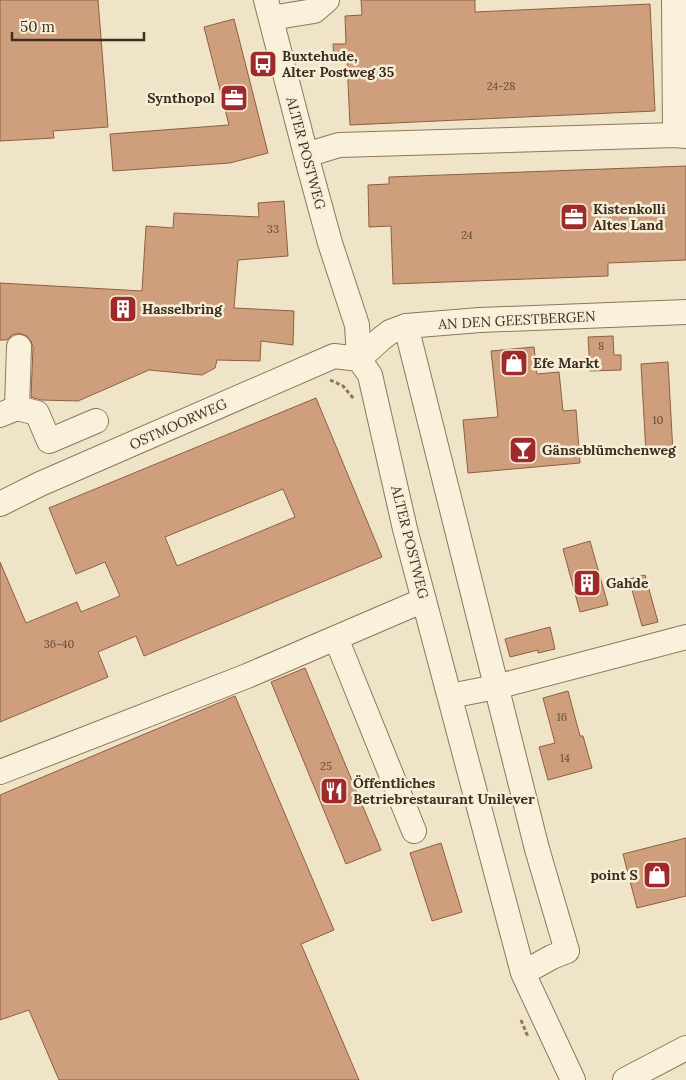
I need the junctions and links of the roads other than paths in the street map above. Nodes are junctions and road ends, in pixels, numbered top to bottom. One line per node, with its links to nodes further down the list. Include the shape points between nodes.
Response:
1 (327, 0): 3 (street, via 314,11)
2 (674, 0): 4 (street)
3 (269, 9): 5 (street, ALTER POSTWEG)
4 (681, 135): 5 (street, via 338,145)
5 (306, 155): 9 (street, ALTER POSTWEG, via 357,325)
6 (686, 312): 7 (street, AN DEN GEESTBERGEN)
7 (406, 326): 9 (street, AN DEN GEESTBERGEN, via 381,338); 18 (street)
8 (19, 347): 10 (street)
9 (359, 359): 13 (street, OSTMOORWEG, via 334,356); 15 (street, ALTER POSTWEG, via 370,375)
10 (8, 412): 12 (street, via 36,412)
11 (96, 421): 12 (street)
12 (49, 441): 13 (street)
13 (63, 474): 14 (street, OSTMOORWEG)
14 (0, 504)
15 (424, 600): 17 (street); 19 (street, ALTER POSTWEG)
16 (686, 637): 18 (street)
17 (336, 638): 20 (street); 21 (street)
18 (496, 687): 19 (street); 22 (street, via 567,951)
19 (450, 696): 22 (street, ALTER POSTWEG)
20 (0, 772)
21 (414, 831)
22 (523, 973): 24 (street, ALTER POSTWEG)
23 (686, 1048): 25 (street)
24 (573, 1080)
25 (625, 1080)

